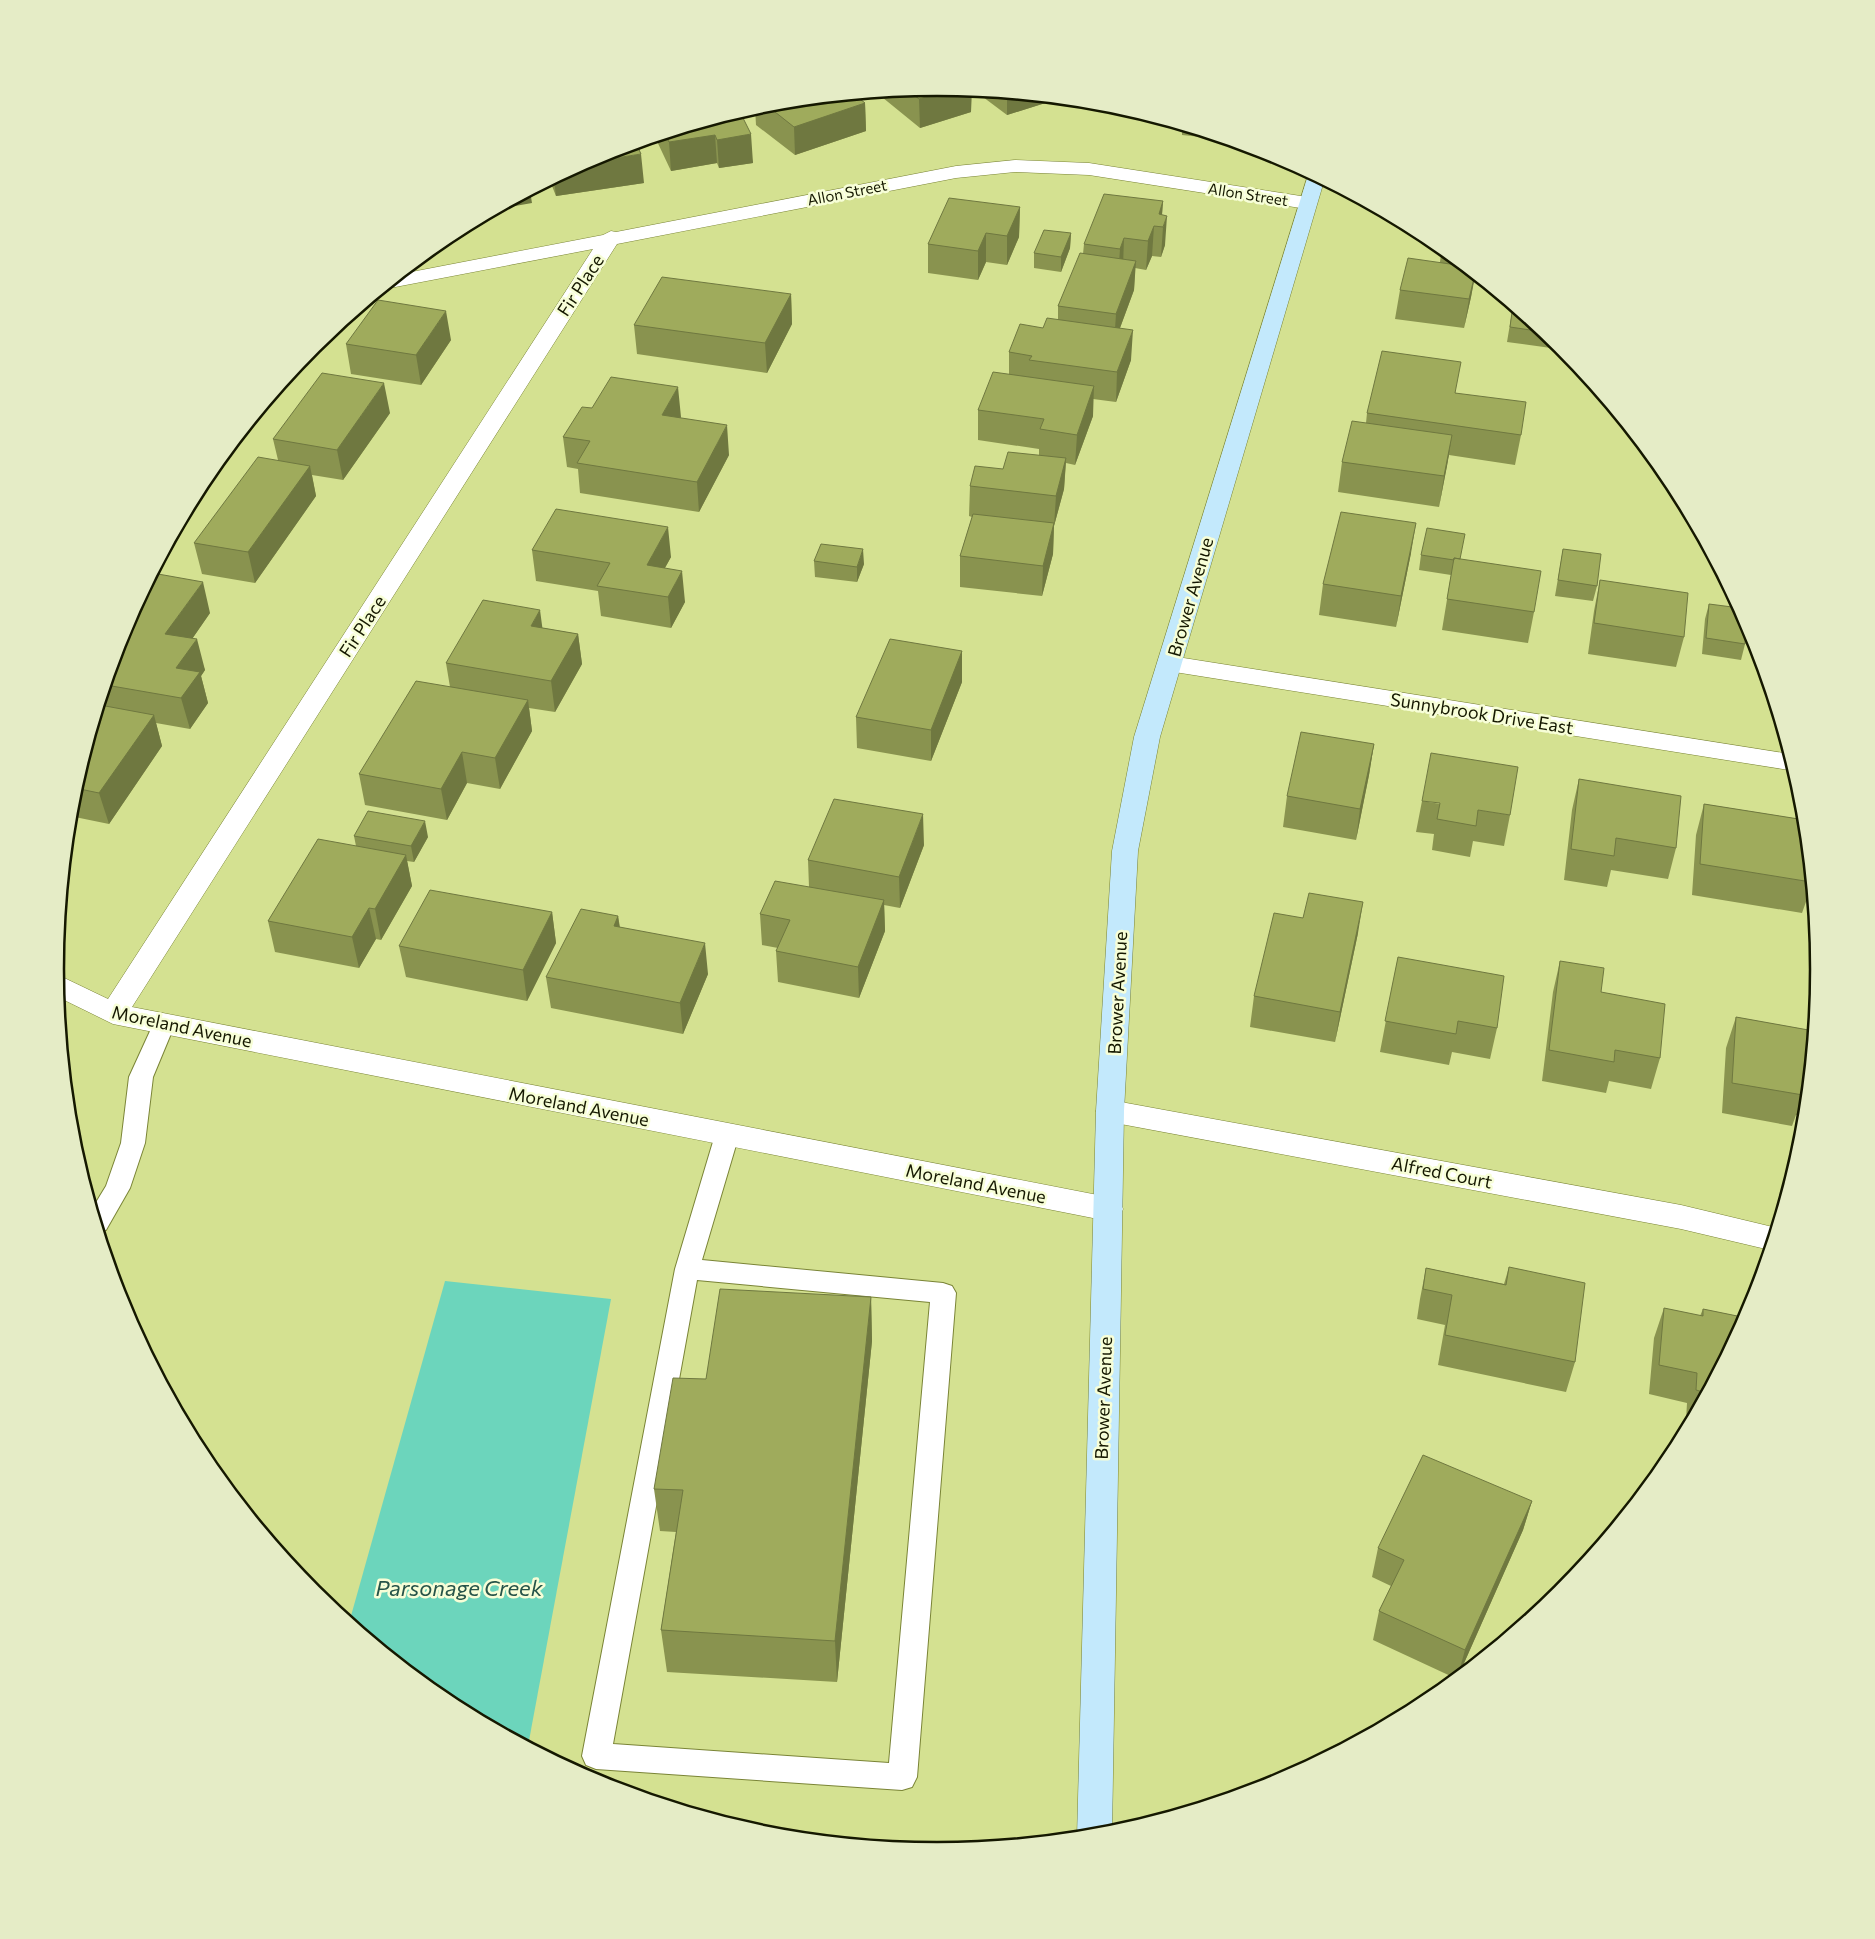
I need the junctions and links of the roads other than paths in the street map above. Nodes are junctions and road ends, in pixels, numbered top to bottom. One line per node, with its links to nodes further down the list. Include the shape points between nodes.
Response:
1 (1314, 181): 2 (main road, Brower Avenue)
2 (1307, 203): 3 (street, Allon Street, via 1089,169 1015,166 956,172); 5 (main road, Brower Avenue)
3 (611, 238): 4 (street, Allon Street); 8 (street, Fir Place)
4 (401, 280)
5 (1171, 664): 6 (street, Sunnybrook Drive East); 10 (main road, Brower Avenue, via 1147,737 1126,851)
6 (1785, 762)
7 (65, 989): 8 (street, Moreland Avenue)
8 (113, 1014): 9 (street, Moreland Avenue)
9 (164, 1024): 11 (street, Moreland Avenue); 13 (lane, via 141,1078 133,1143 118,1188)
10 (1110, 1110): 12 (main road, Brower Avenue); 14 (street, Alfred Court, via 1681,1216)
11 (727, 1135): 12 (street, Moreland Avenue); 15 (lane)
12 (1108, 1209): 16 (main road, Brower Avenue)
13 (100, 1217)
14 (1769, 1238)
15 (687, 1269): 15 (lane, via 942,1293 902,1777 596,1756)
16 (1094, 1828)

